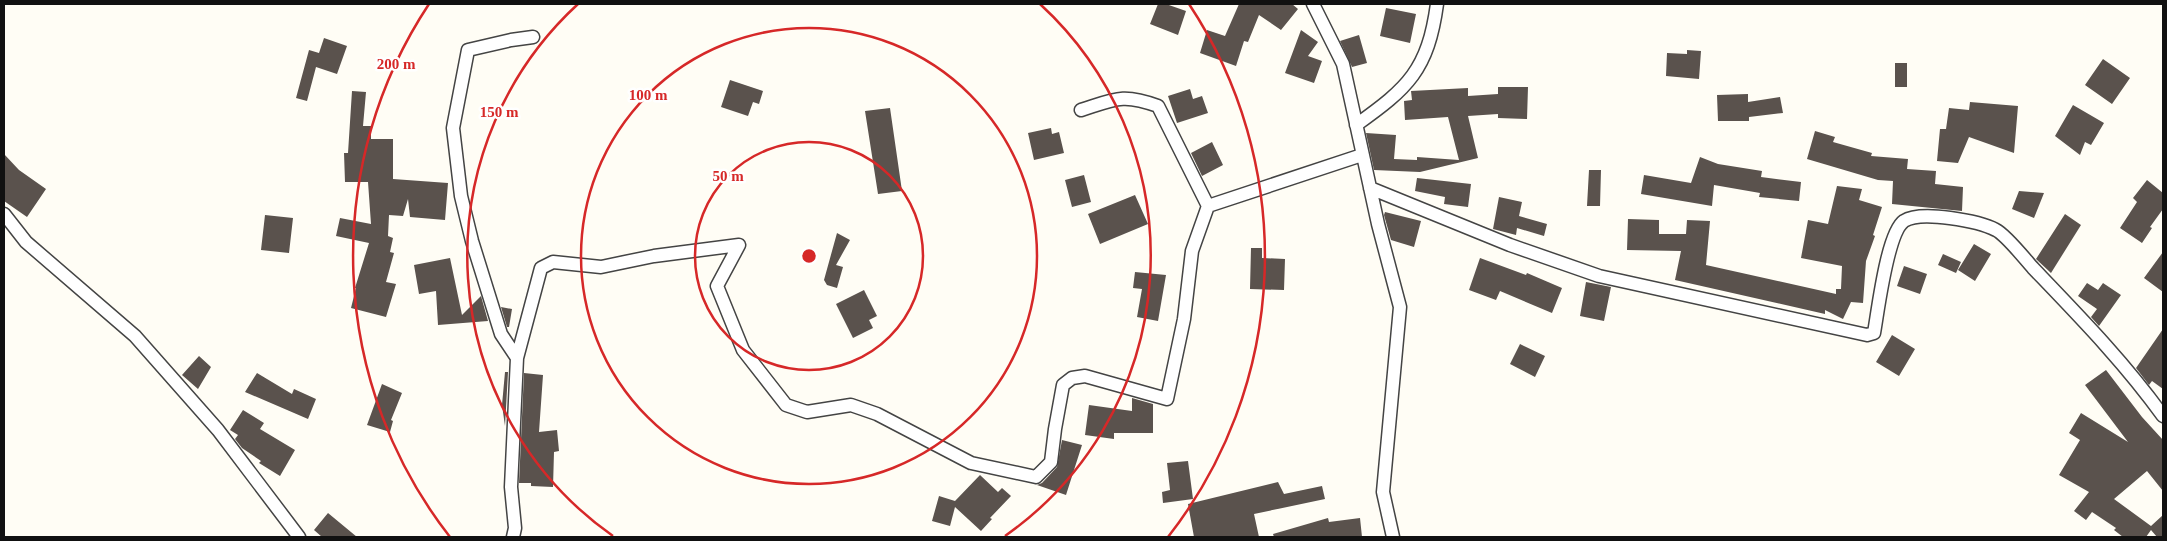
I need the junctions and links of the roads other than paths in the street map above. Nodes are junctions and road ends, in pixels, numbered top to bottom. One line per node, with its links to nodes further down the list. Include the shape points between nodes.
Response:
1 (1313, 4): 5 (street, via 1343,64)
2 (1437, 4): 5 (street, via 1433,34 1409,82)
3 (533, 37): 10 (street, via 468,50 453,128 472,241 501,334)
4 (1081, 110): 8 (street, via 1120,98 1141,99 1158,106)
5 (1356, 125): 6 (street)
6 (1362, 155): 7 (street); 8 (street)
7 (1370, 188): 11 (street, via 1510,245 1599,276 1867,335 1874,333 1888,257 1903,222 1913,217 1956,218 1998,231 2138,381); 14 (street, via 1400,307 1383,492)
8 (1208, 206): 10 (street, via 1192,251 1184,320 1167,399 1085,376 1072,378 1063,385 1051,462 1036,477 971,463 877,414 851,405 807,412 786,405 743,350 717,286 739,245 602,266 553,262 541,268)
9 (4, 214): 12 (street, via 26,242 135,336 218,430)
10 (517, 358): 13 (street, via 511,488 515,528)
11 (2163, 416)
12 (299, 537)
13 (512, 537)
14 (1393, 537)

